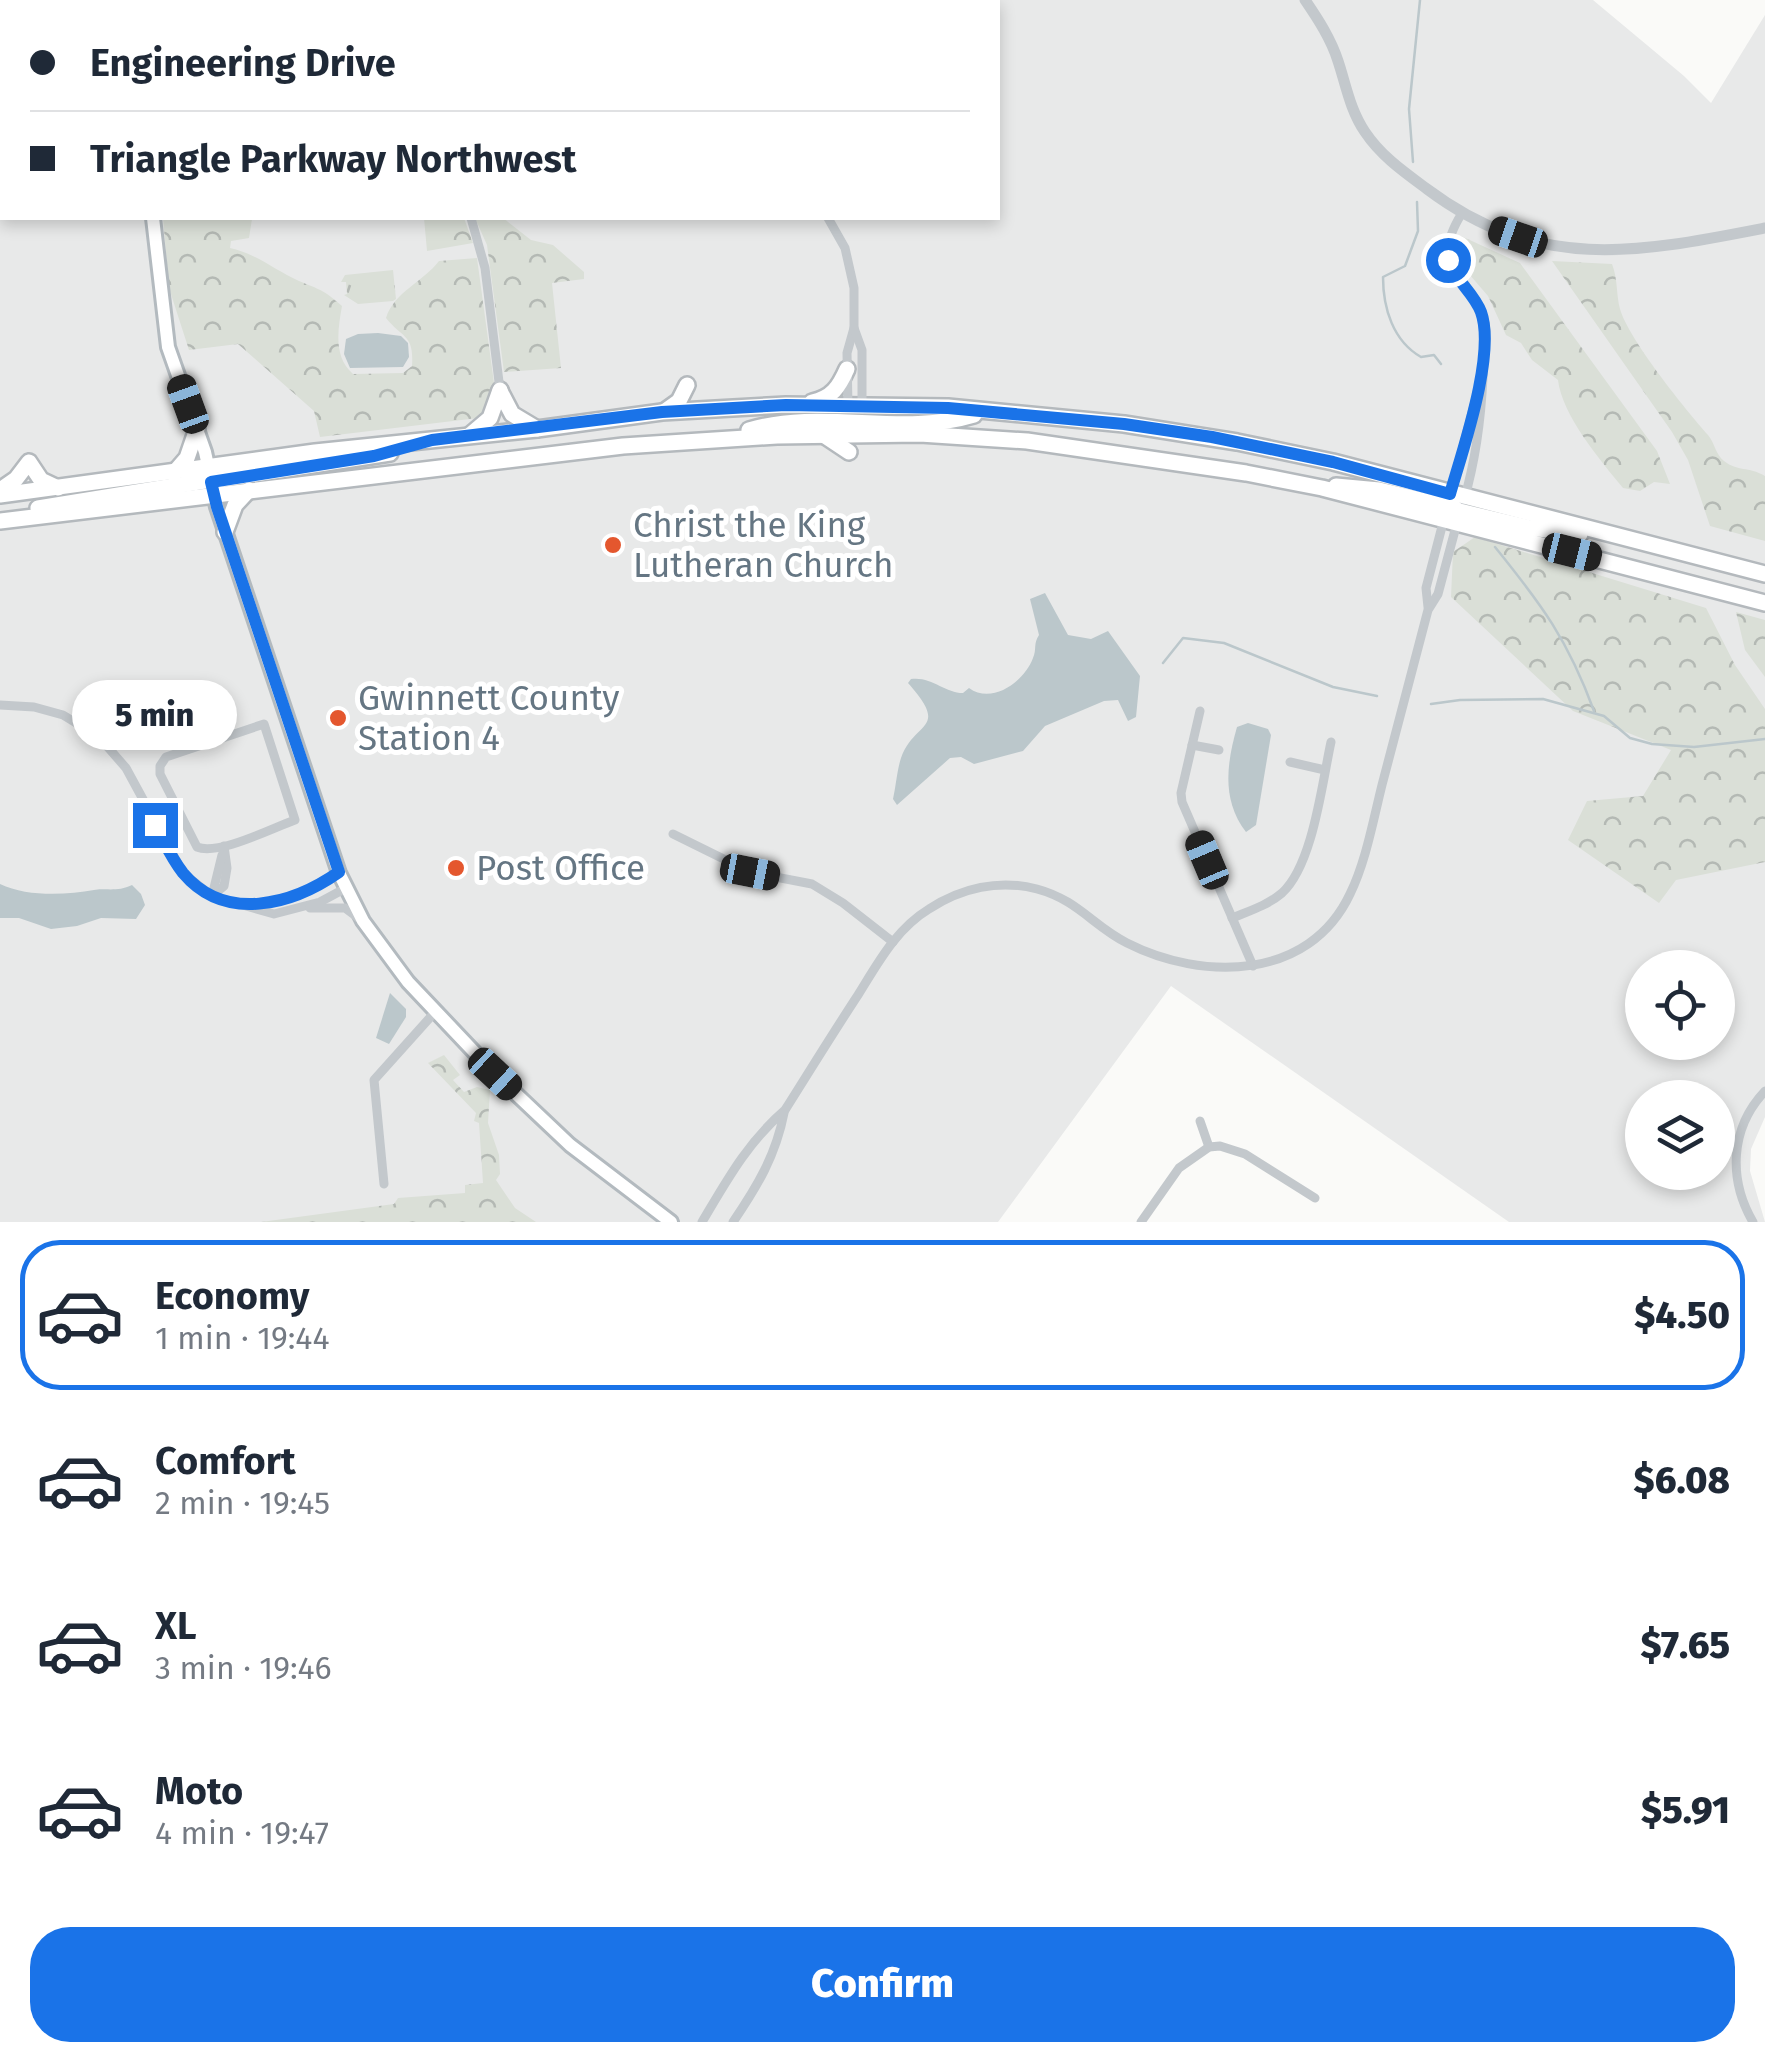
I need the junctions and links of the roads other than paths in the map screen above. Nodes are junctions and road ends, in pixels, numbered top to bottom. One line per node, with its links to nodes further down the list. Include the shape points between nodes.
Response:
1 (1305, 0): 2 (street, via 1329,38 1367,135 1395,165)
2 (1462, 213): 6 (street, via 1544,246 1589,250); 26 (street, via 1450,232 1448,260 1477,303 1486,343 1481,427)
3 (153, 220): 17 (main road, via 168,347)
4 (472, 220): 9 (street, via 485,268)
5 (829, 220): 7 (street, via 852,268)
6 (1765, 228)
7 (854, 328): 8 (street); 10 (street)
8 (847, 369): 11 (highway, via 829,396); 16 (street)
9 (500, 390): 18 (highway, via 512,414); 19 (highway, via 487,423)
10 (863, 390): 12 (highway, via 868,401); 16 (street)
11 (786, 405): 13 (highway); 16 (highway)
12 (883, 406): 15 (highway); 16 (highway)
13 (713, 408): 14 (highway); 14 (highway, via 687,385 680,401)
14 (662, 412): 18 (highway)
15 (983, 412): 16 (highway, via 927,424); 26 (highway, via 1212,437 1333,462)
16 (854, 426): 20 (highway, via 821,435); 20 (highway, via 771,424); 26 (highway, via 1204,465)
17 (197, 429): 21 (highway); 22 (main road)
18 (537, 429): 19 (highway)
19 (466, 436): 22 (highway)
20 (726, 438): 24 (highway)
21 (173, 474): 22 (highway); 23 (highway)
22 (211, 481): 24 (highway); 27 (highway); 28 (main road)
23 (58, 488): 25 (highway); 25 (highway, via 41,480 28,462)
24 (248, 490): 28 (highway)
25 (0, 493)
26 (1454, 509): 29 (highway, via 1599,532); 30 (highway); 31 (street, via 1438,594); 31 (street, via 1426,588)
27 (4, 521)
28 (225, 532): 41 (main road)
29 (1765, 574)
30 (1765, 603)
31 (1428, 610): 49 (street, via 1351,892 1319,936)
32 (0, 705): 43 (street, via 63,715 99,737 126,768 183,873)
33 (1200, 711): 35 (street)
34 (1331, 742): 38 (street)
35 (1192, 745): 36 (street); 46 (street, via 1182,802)
36 (1218, 750)
37 (1290, 762): 38 (street)
38 (1325, 770): 46 (street, via 1304,854 1284,892)
39 (672, 834): 48 (street, via 750,872 812,884)
40 (224, 846): 40 (street, via 197,847 160,766 166,756 264,724 294,820); 43 (street)
41 (339, 872): 42 (main road); 44 (street, via 309,891)
42 (346, 888): 45 (street); 47 (main road)
43 (212, 896): 44 (street)
44 (252, 906): 45 (street, via 274,914)
45 (302, 908): 47 (street, via 345,908)
46 (1232, 918): 49 (street)
47 (363, 921): 50 (main road)
48 (892, 942): 49 (street, via 952,896 1013,885 1075,905 1146,952 1202,967); 52 (street)
49 (1252, 966)
50 (435, 1012): 55 (street, via 374,1080); 57 (main road, via 570,1145)
51 (1765, 1091): 61 (street, via 1736,1148 1738,1186)
52 (785, 1110): 58 (street, via 735,1163); 59 (street, via 773,1156)
53 (1200, 1122): 54 (street)
54 (1209, 1147): 56 (street, via 1245,1154); 60 (street, via 1179,1168)
55 (384, 1184)
56 (1315, 1198)
57 (671, 1222)
58 (702, 1222)
59 (733, 1222)
60 (1141, 1222)
61 (1753, 1222)

